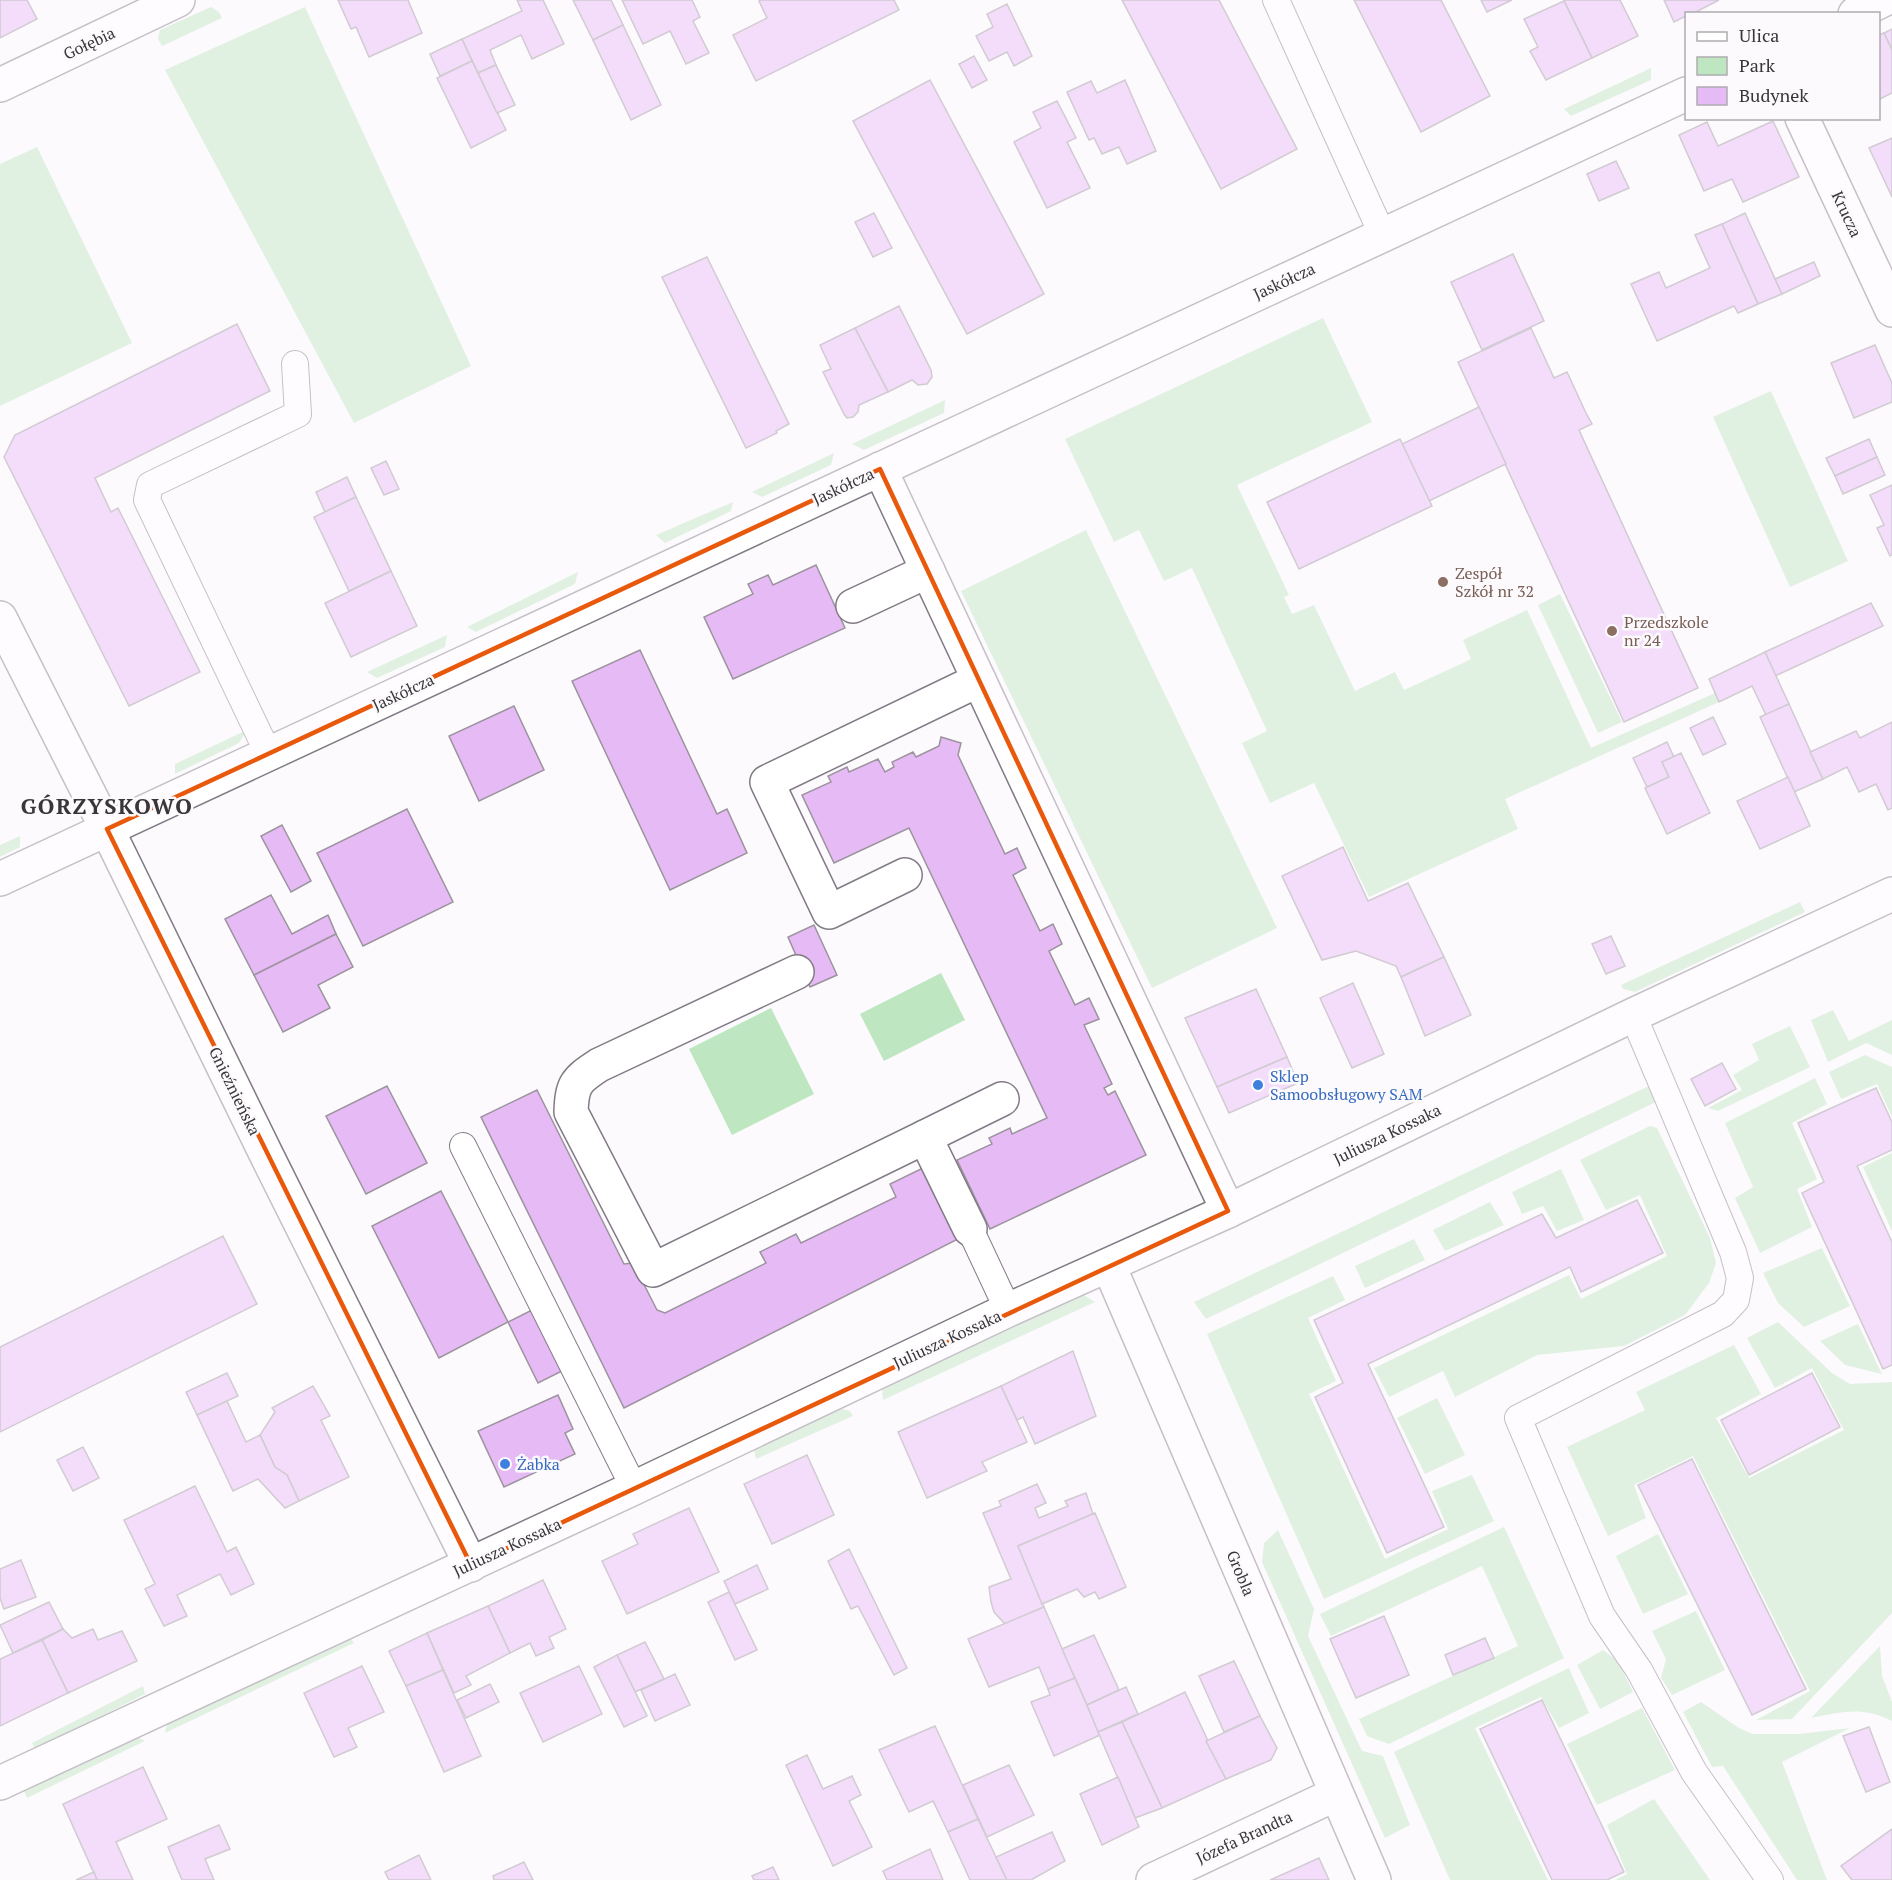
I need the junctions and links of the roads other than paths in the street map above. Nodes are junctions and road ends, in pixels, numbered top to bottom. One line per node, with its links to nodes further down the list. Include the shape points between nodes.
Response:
1 (178, 0): 5 (street, Gołębia)
2 (1276, 0): 8 (lane)
3 (1883, 0): 4 (street)
4 (1859, 12)
5 (0, 84)
6 (1685, 94): 8 (street, Jaskółcza)
7 (1803, 120): 9 (street, Krucza)
8 (1382, 234): 12 (street, Jaskółcza)
9 (1882, 265): 10 (street, Krucza)
10 (1892, 310)
11 (295, 364): 17 (lane, via 298,414 150,485 147,500)
12 (880, 469): 13 (street); 17 (street, Jaskółcza)
13 (928, 571): 14 (street); 16 (street)
14 (853, 606)
15 (0, 618): 18 (street, Gnieźnieńska)
16 (980, 680): 19 (street, via 766,782 829,912); 27 (street)
17 (269, 755): 18 (street, Jaskółcza)
18 (106, 829): 20 (street, Jaskółcza); 32 (street, Gnieźnieńska)
19 (906, 875)
20 (0, 879)
21 (1892, 894): 23 (street, Juliusza Kossaka)
22 (797, 972): 25 (street, via 599,1065 583,1076 572,1092 571,1112 653,1270)
23 (1633, 1015): 27 (street, Juliusza Kossaka); 37 (lane, via 1734,1252 1740,1278 1736,1300 1723,1314 1518,1418 1602,1616 1639,1670 1694,1772)
24 (1002, 1098): 25 (street)
25 (925, 1137): 28 (street)
26 (464, 1146): 31 (lane)
27 (1228, 1211): 29 (street, Juliusza Kossaka)
28 (970, 1228): 30 (lane)
29 (1109, 1266): 30 (street, Juliusza Kossaka); 34 (street, Grobla)
30 (1008, 1310): 31 (street, Juliusza Kossaka)
31 (634, 1488): 32 (street, Juliusza Kossaka)
32 (471, 1564): 33 (street, Juliusza Kossaka)
33 (0, 1783)
34 (1336, 1794): 35 (street, Józefa Brandta); 36 (street, Grobla)
35 (1153, 1880)
36 (1374, 1880)
37 (1770, 1880)

